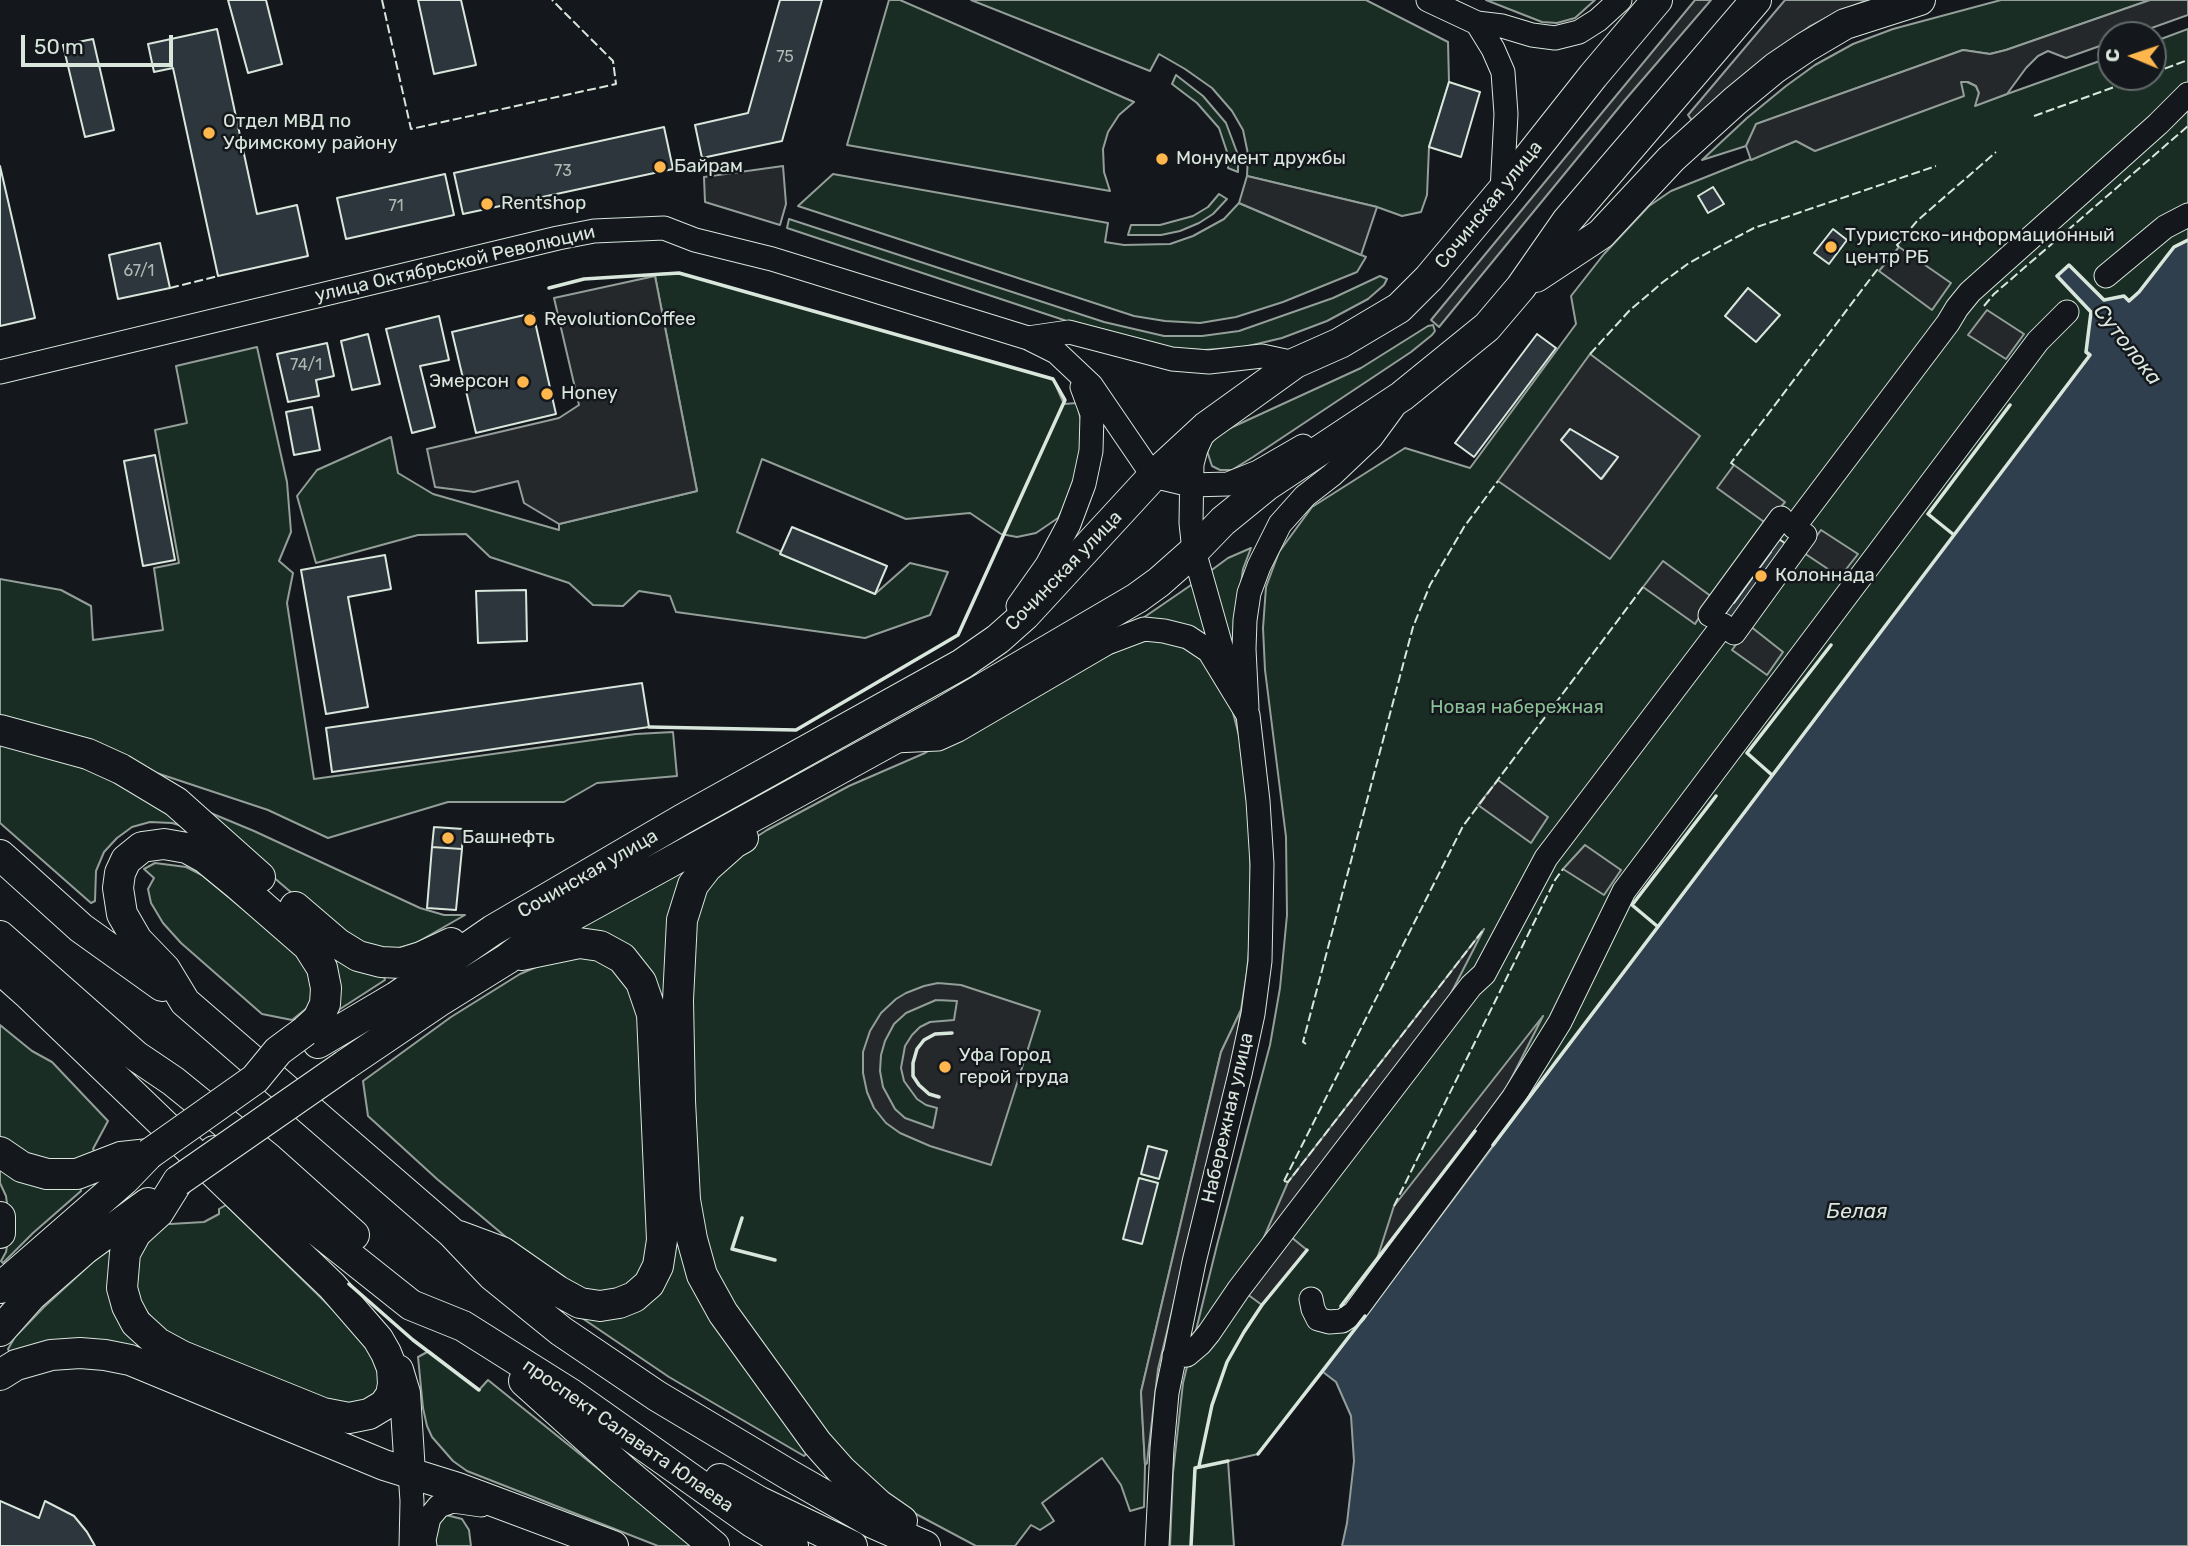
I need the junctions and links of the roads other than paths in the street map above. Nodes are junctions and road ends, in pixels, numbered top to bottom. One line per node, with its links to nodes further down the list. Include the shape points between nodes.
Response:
1 (1428, 0): 6 (street)
2 (1620, 0): 6 (street, via 1579,32 1555,38)
3 (1657, 0): 8 (main road, Сочинская улица)
4 (1756, 0): 11 (main road, Сочинская улица, via 1567,221)
5 (1920, 0): 11 (main road, via 1845,24 1785,61 1671,159 1601,234)
6 (1477, 23): 8 (street, via 1503,72)
7 (2188, 94): 49 (street, via 1957,307 1545,858 1484,974 1209,1333 1187,1354)
8 (1502, 191): 14 (main road, Сочинская улица, via 1399,308)
9 (2188, 215): 10 (street, via 2165,227)
10 (2106, 276)
11 (1521, 287): 16 (main road, Сочинская улица, via 1488,327)
12 (2067, 312): 45 (street, via 2038,341 1624,891 1560,1022 1513,1098 1354,1313 1342,1321 1318,1319)
13 (1028, 338): 14 (street, via 1069,332 1172,359 1209,362 1262,356); 15 (street, улица Октябрьской Революции, via 664,228 630,228 558,237); 19 (street, via 1056,352 1091,385); 23 (street, via 1084,390 1092,414 1091,451 1069,524)
14 (1295, 363): 18 (main road, Сочинская улица)
15 (0, 372)
16 (1402, 396): 17 (main road, Сочинская улица); 25 (street, via 1371,438 1280,524 1259,566 1245,620)
17 (1341, 437): 20 (street, via 1317,439); 22 (main road, Сочинская улица, via 1266,486 1223,521)
18 (1201, 438): 19 (main road, Сочинская улица); 20 (street, via 1198,463 1206,475); 21 (street)
19 (1153, 476): 21 (street); 22 (street, via 1173,486); 23 (main road, Сочинская улица)
20 (1228, 484): 21 (street)
21 (1191, 485): 22 (street)
22 (1192, 537): 24 (street); 27 (main road, Сочинская улица, via 1159,582 1137,598)
23 (998, 639): 30 (main road, Сочинская улица, via 962,664)
24 (1234, 690): 25 (street, Набережная улица); 27 (street, via 1209,651 1199,644 1188,637 1144,629 1107,643 938,739)
25 (1248, 715): 49 (street, Набережная улица, via 1262,864 1260,961 1240,1074)
26 (0, 730): 30 (main road, via 88,754 176,802 329,937 358,956 401,963)
27 (891, 741): 28 (main road, Сочинская улица)
28 (831, 774): 32 (main road, Сочинская улица, via 541,933); 63 (main road, via 805,802 734,843 692,885 682,920 679,960 685,1200 702,1275 747,1348 841,1470 879,1505)
29 (0, 855): 35 (main road, via 81,928)
30 (493, 930): 36 (main road, Сочинская улица, via 396,997)
31 (0, 936): 46 (main road, via 136,1056 268,1158)
32 (507, 959): 40 (main road, Сочинская улица, bridge, via 178,1181); 43 (main road, via 579,943 600,946 622,958 641,982 652,1014 662,1240 658,1266 634,1297 600,1306 580,1303 502,1252)
33 (0, 969): 37 (main road)
34 (0, 994): 37 (main road)
35 (185, 1002): 36 (main road, via 122,914 120,873 126,860 142,847 187,848 205,858 309,946 322,968 326,996); 43 (main road)
36 (312, 1037): 39 (main road, Сочинская улица, bridge, via 149,1154 121,1157)
37 (134, 1095): 46 (main road, via 250,1177 411,1305); 48 (main road, via 332,1286)
38 (0, 1152): 39 (main road, via 22,1167 47,1174)
39 (115, 1172): 44 (main road)
40 (153, 1208): 47 (main road, via 85,1249 31,1296); 48 (main road, via 125,1253 122,1288 136,1323 159,1343 192,1361 323,1413 349,1418 369,1415 391,1395 392,1368)
41 (0, 1217): 42 (main road)
42 (0, 1233)
43 (452, 1233): 62 (main road, via 536,1313 624,1374 791,1476)
44 (0, 1288)
45 (1311, 1298)
46 (463, 1326): 51 (main road, проспект Салавата Юлаева); 59 (main road)
47 (0, 1331)
48 (386, 1353): 52 (main road, via 402,1378)
49 (1174, 1356): 64 (street, Набережная улица, via 1162,1448)
50 (0, 1374): 53 (main road, via 51,1355 105,1354 130,1360)
51 (571, 1394): 60 (main road, проспект Салавата Юлаева); 61 (main road, via 760,1502)
52 (406, 1411): 53 (main road); 54 (main road, via 431,1459)
53 (410, 1473): 54 (main road); 56 (street)
54 (458, 1488): 55 (main road)
55 (531, 1514): 57 (street, via 453,1501 439,1506 429,1518); 58 (main road)
56 (411, 1546)
57 (425, 1546)
58 (613, 1546)
59 (714, 1546)
60 (793, 1546)
61 (852, 1546)
62 (925, 1546)
63 (936, 1546)
64 (1157, 1546)

